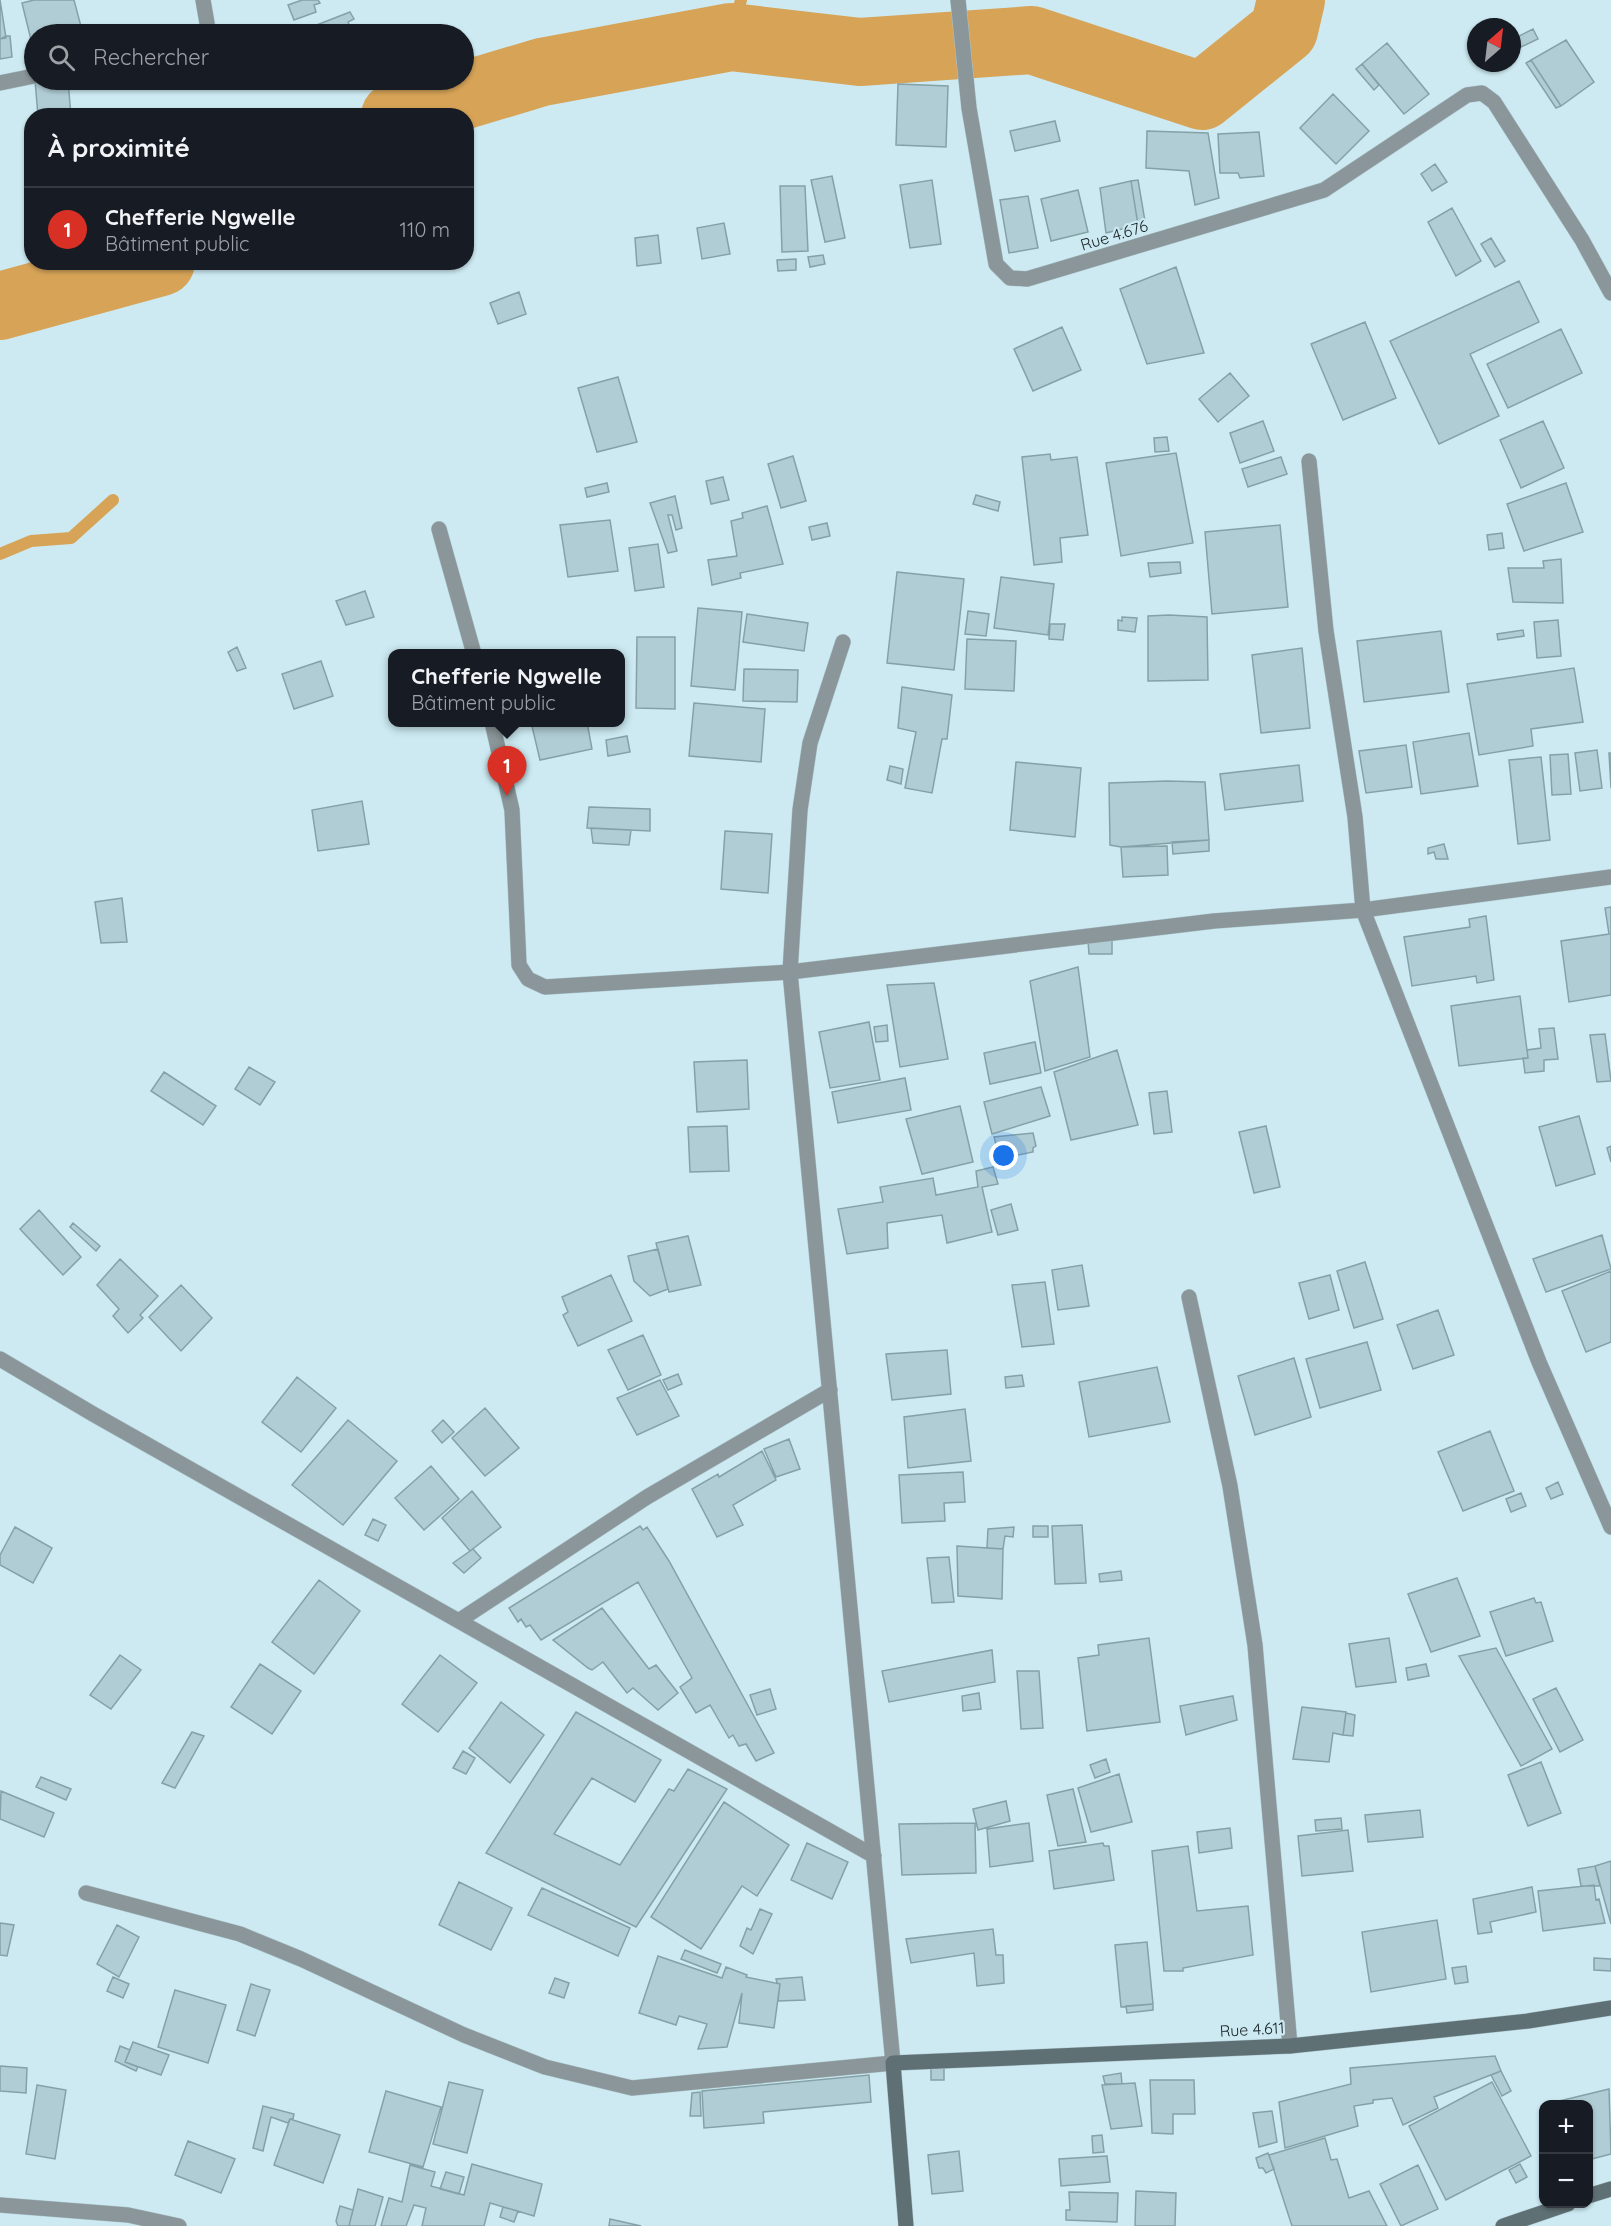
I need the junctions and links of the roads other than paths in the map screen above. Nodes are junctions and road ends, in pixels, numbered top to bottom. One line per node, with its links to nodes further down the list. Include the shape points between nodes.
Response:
1 (203, 0): 3 (street)
2 (958, 0): 6 (street, Rue 4.676, via 969,108 996,264 1010,278 1027,279 1324,190 1467,95 1482,93 1494,102)
3 (207, 24)
4 (24, 78): 5 (street)
5 (0, 83)
6 (1611, 293)
7 (1310, 461): 13 (street, via 1326,632 1355,817)
8 (439, 529): 10 (street)
9 (843, 642): 14 (street, via 810,743 800,810)
10 (473, 649)
11 (493, 727): 14 (street, via 512,810 519,965 528,979 545,987)
12 (1611, 877): 13 (street)
13 (1363, 910): 14 (street, via 1214,921); 18 (street, via 1539,1362)
14 (790, 972): 17 (street)
15 (1190, 1297): 23 (street, via 1230,1485 1255,1645)
16 (0, 1359): 19 (street)
17 (830, 1390): 19 (street, via 647,1497); 20 (street)
18 (1611, 1527)
19 (460, 1620): 20 (street)
20 (874, 1856): 24 (street)
21 (86, 1893): 24 (street, via 240,1934 464,2035 545,2067 632,2088)
22 (1611, 2008): 23 (street, Rue 4.611, via 1528,2021)
23 (1290, 2046): 24 (street, Rue 4.611)
24 (893, 2063): 30 (street)
25 (1611, 2189): 26 (street)
26 (1593, 2194)
27 (0, 2205): 29 (street, via 128,2215)
28 (1556, 2208): 31 (street)
29 (179, 2226)
30 (906, 2226)
31 (1503, 2226)

